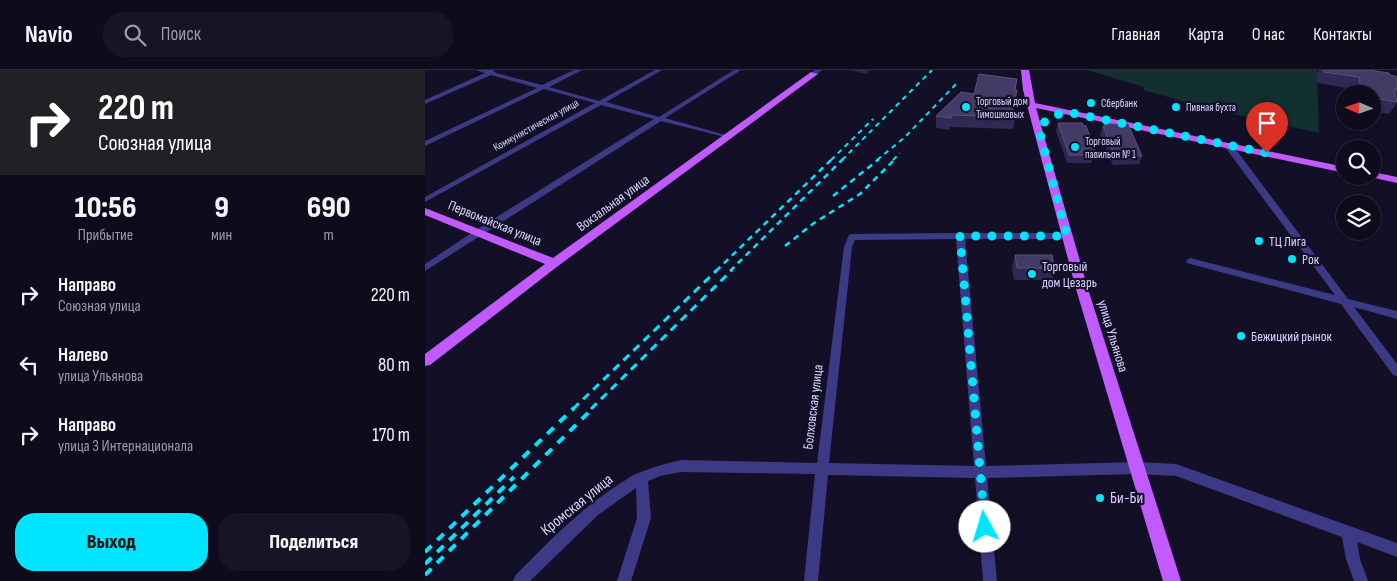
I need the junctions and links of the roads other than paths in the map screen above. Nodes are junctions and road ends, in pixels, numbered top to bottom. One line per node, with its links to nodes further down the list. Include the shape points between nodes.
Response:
1 (479, 70): 6 (street)
2 (579, 70): 8 (street)
3 (659, 70): 10 (street, Коммунистическая улица)
4 (737, 70): 13 (street)
5 (1025, 70): 11 (main road, улица Ульянова)
6 (494, 72): 8 (street); 9 (street)
7 (816, 72): 15 (main road, Вокзальная улица)
8 (543, 87): 10 (street); 16 (street)
9 (425, 102)
10 (601, 102): 13 (street); 21 (street, Коммунистическая улица)
11 (1031, 105): 12 (main road); 14 (main road, улица Ульянова)
12 (1067, 112): 14 (main road); 17 (main road)
13 (659, 119): 15 (street); 23 (street)
14 (1044, 123): 25 (main road, улица Ульянова)
15 (727, 137): 27 (main road, Вокзальная улица)
16 (425, 144)
17 (1228, 145): 18 (main road); 29 (street)
18 (1336, 168)
19 (1381, 177): 20 (main road)
20 (1397, 180)
21 (425, 200)
22 (425, 211): 23 (main road, Первомайская улица)
23 (479, 232): 27 (main road, Первомайская улица); 28 (street)
24 (960, 236): 25 (street); 34 (street, Болховская улица, via 852,237); 35 (street)
25 (1067, 236): 33 (main road, улица Ульянова)
26 (1190, 261): 29 (street)
27 (554, 263): 31 (main road, Вокзальная улица)
28 (425, 268)
29 (1344, 301): 30 (street); 32 (street)
30 (1397, 315)
31 (425, 361)
32 (1397, 372)
33 (1137, 468): 35 (street, Кромская улица); 37 (street, Кромская улица, via 1176,470); 43 (main road, улица Ульянова)
34 (822, 469): 35 (street, Кромская улица); 36 (street, Кромская улица, via 681,466); 41 (street, Болховская улица)
35 (979, 472): 42 (street)
36 (642, 477): 39 (street, Кромская улица, via 585,519); 40 (street, via 643,518)
37 (1349, 532): 38 (street, Кромская улица); 44 (street, via 1353,559)
38 (1397, 550)
39 (520, 581)
40 (624, 581)
41 (811, 581)
42 (990, 581)
43 (1172, 581)
44 (1361, 581)

